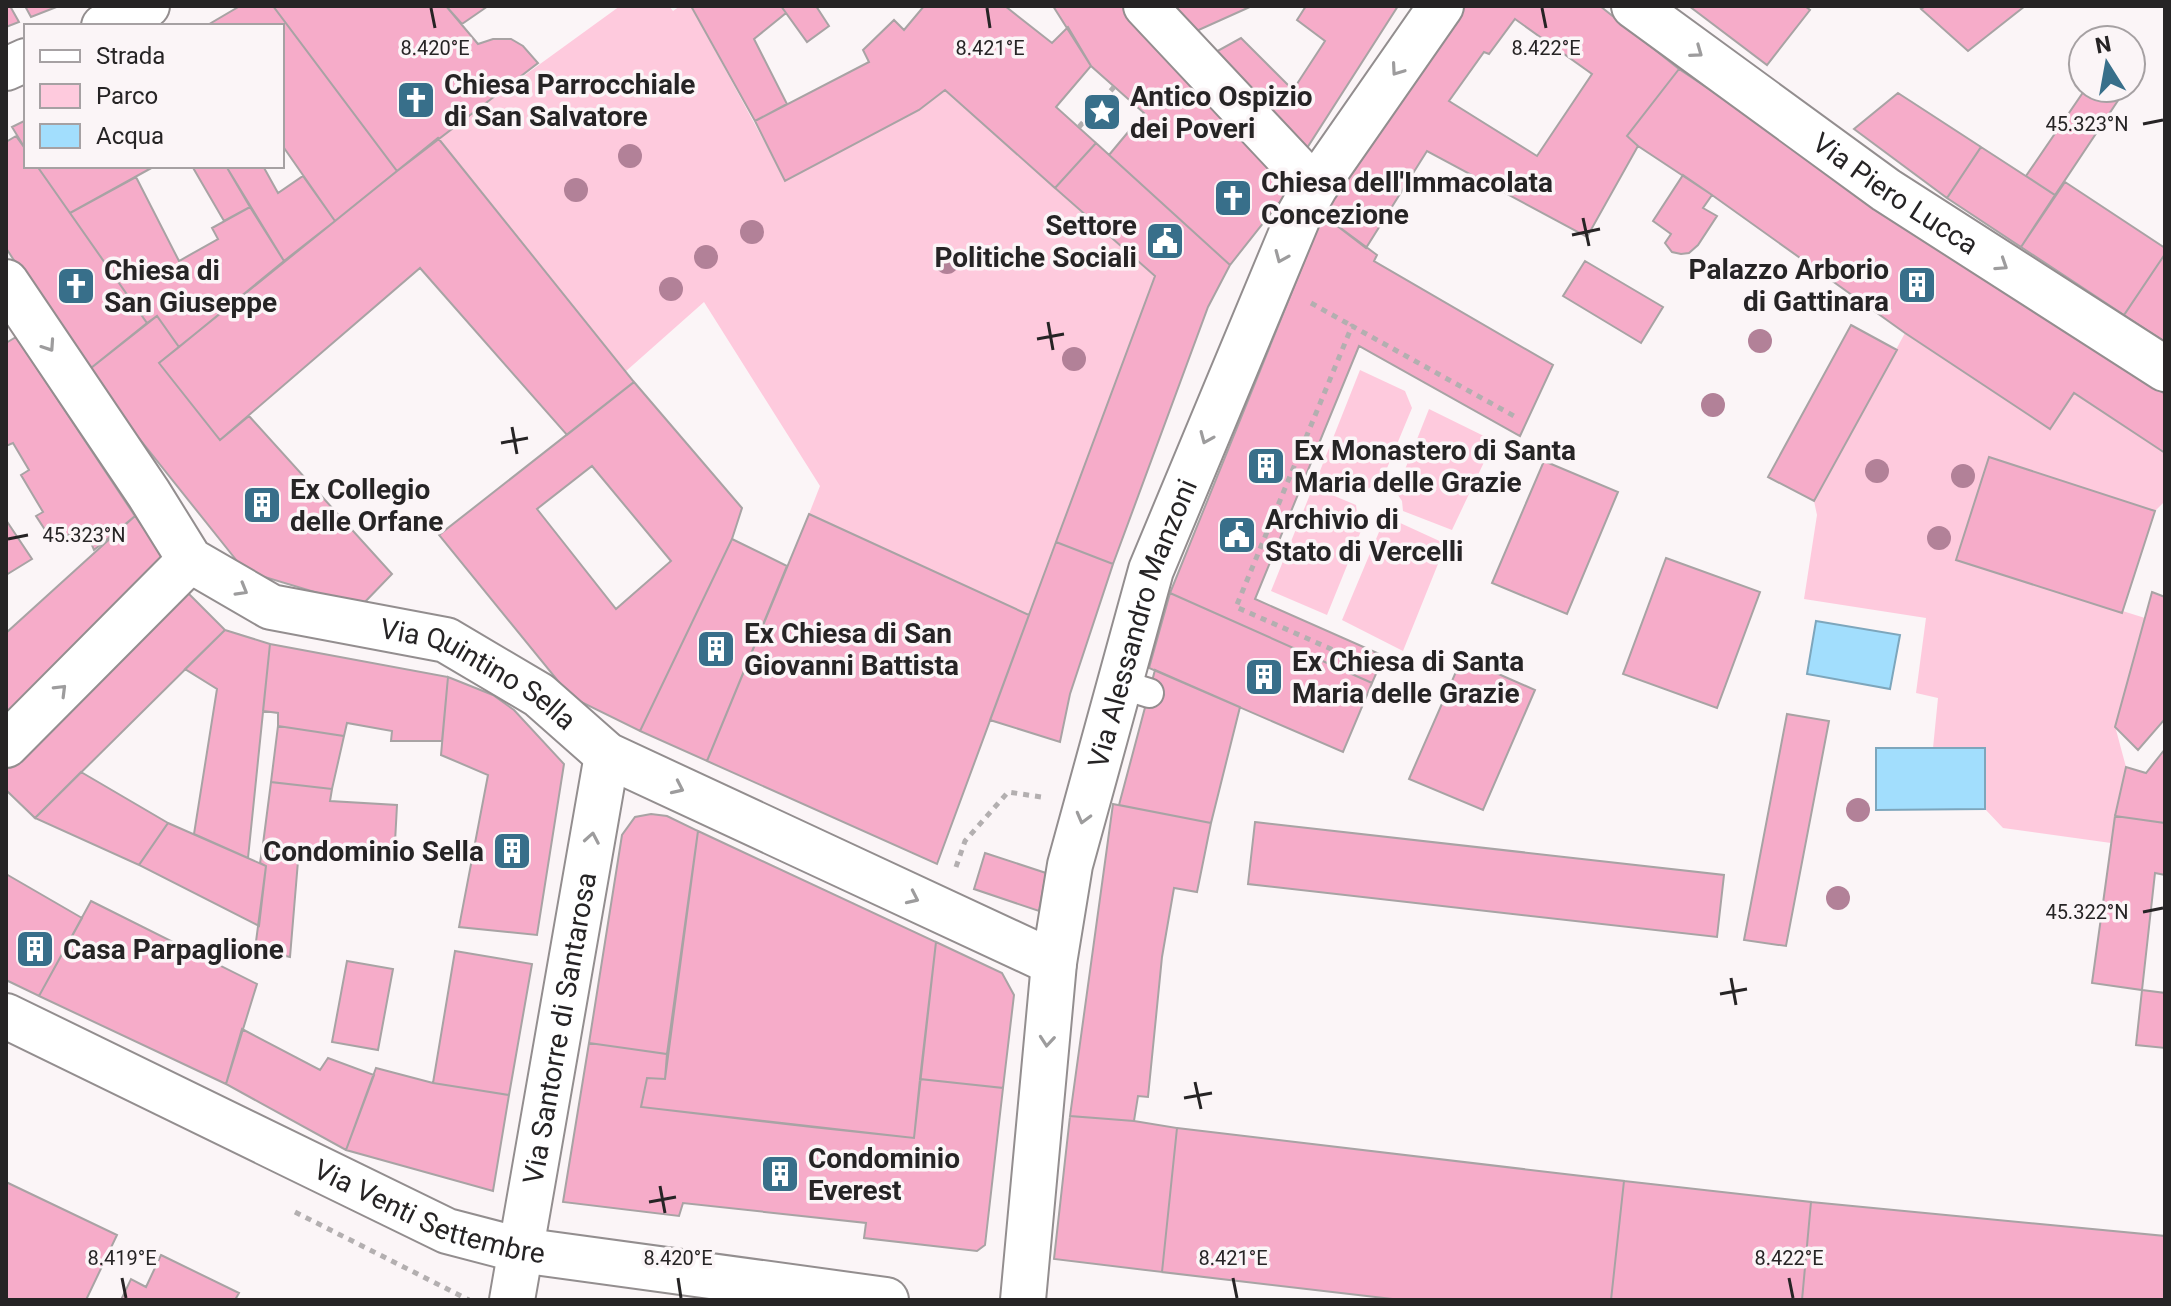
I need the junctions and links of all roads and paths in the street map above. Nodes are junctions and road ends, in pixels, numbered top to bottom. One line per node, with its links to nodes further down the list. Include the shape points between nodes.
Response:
1 (148, 6): 5 (street)
2 (1145, 6): 8 (street)
3 (1441, 6): 8 (street, Via Alessandro Manzoni, one-way to 8)
4 (1634, 6): 12 (street, Via Piero Lucca, one-way to 12, via 1886,190)
5 (108, 24)
6 (1114, 87): 7 (path)
7 (1079, 127)
8 (1315, 187): 20 (street, Via Alessandro Manzoni, one-way to 20, via 1299,215 1197,492 1151,570 1134,688 1070,865)
9 (6, 282): 14 (street, Via Quintino Sella, one-way to 14)
10 (1339, 318): 11 (path)
11 (1352, 326): 13 (path); 15 (path, via 1236,607)
12 (2165, 369)
13 (1514, 416)
14 (190, 560): 16 (street, one-way to 14); 17 (street, Via Quintino Sella, one-way to 17, via 271,607 446,640 539,695)
15 (1365, 664)
16 (6, 745)
17 (607, 755): 20 (street, Via Quintino Sella, one-way to 20); 22 (street, Via Santorre di Santarosa, one-way to 17)
18 (1046, 798): 19 (path, via 1008,792 965,841)
19 (953, 873)
20 (1054, 963): 25 (street, Via Alessandro Manzoni, one-way to 25)
21 (6, 1016): 22 (street, Via Venti Settembre, via 447,1231)
22 (520, 1250): 23 (street, Via Santorre di Santarosa); 24 (street, Via Venti Settembre)
23 (512, 1300)
24 (886, 1300)
25 (1023, 1300)

